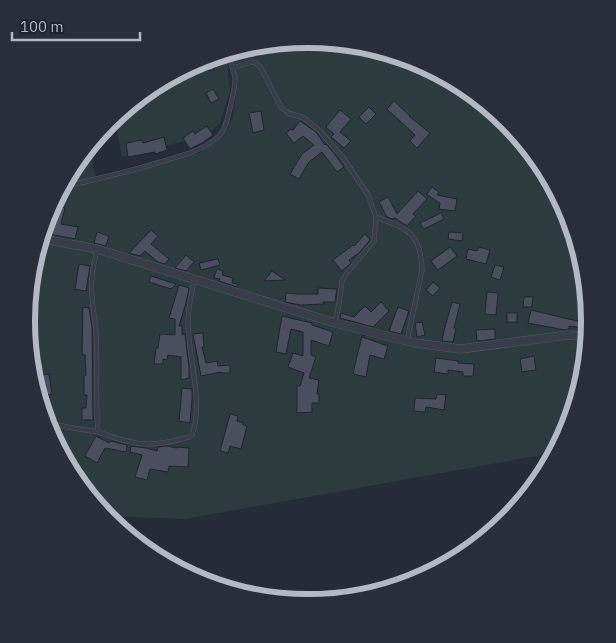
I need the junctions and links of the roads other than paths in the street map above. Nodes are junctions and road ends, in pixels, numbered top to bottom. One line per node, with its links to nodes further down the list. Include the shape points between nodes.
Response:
1 (229, 60): 2 (lane)
2 (233, 68): 3 (lane, via 236,84 225,127 216,138 190,153); 4 (lane, via 251,62 261,68 281,107 304,118 344,158 368,195)
3 (72, 184)
4 (376, 217): 8 (lane, via 374,241 342,281); 10 (lane, via 408,231 419,244 422,270)
5 (47, 240): 6 (street)
6 (97, 249): 7 (street); 12 (lane, via 91,281 96,333)
7 (194, 279): 8 (street); 12 (lane, via 188,321 196,393 192,435 169,442 140,444)
8 (335, 323): 10 (street)
9 (580, 336): 10 (street, via 461,349)
10 (407, 341)
11 (55, 424): 12 (lane)
12 (98, 432)

